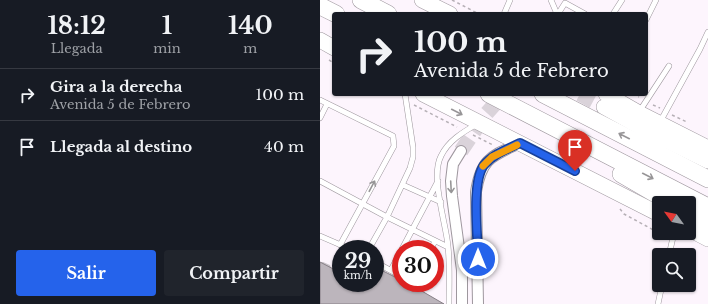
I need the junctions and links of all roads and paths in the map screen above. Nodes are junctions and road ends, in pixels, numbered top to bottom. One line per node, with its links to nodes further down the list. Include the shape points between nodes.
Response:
1 (361, 0): 11 (highway)
2 (422, 0): 12 (main road)
3 (452, 0): 13 (path)
4 (510, 0): 14 (lane)
5 (551, 0): 15 (lane)
6 (622, 0): 19 (lane)
7 (656, 0): 20 (lane)
8 (320, 6): 10 (highway)
9 (576, 8): 16 (lane, via 565,3); 17 (lane); 18 (lane)
10 (332, 12)
11 (384, 12)
12 (446, 12)
13 (475, 12)
14 (505, 12)
15 (557, 12)
16 (559, 12)
17 (573, 12)
18 (582, 12)
19 (614, 12)
20 (648, 16)
21 (708, 32): 38 (lane)
22 (320, 40): 23 (main road)
23 (332, 47)
24 (668, 66): 34 (lane)
25 (398, 96): 32 (path)
26 (406, 96): 32 (lane)
27 (427, 96): 37 (main road, one-way to 37)
28 (493, 96): 36 (highway)
29 (547, 96): 44 (highway, one-way to 29)
30 (607, 98): 34 (main road); 43 (main road, via 649,132)
31 (320, 100): 33 (lane)
32 (407, 101): 39 (path); 47 (lane, via 413,147 410,168)
33 (327, 104): 35 (lane); 51 (lane, one-way to 33, via 394,146 393,136)
34 (639, 113): 38 (main road)
35 (320, 118)
36 (536, 119): 49 (highway, via 577,149); 52 (highway, one-way to 52)
37 (479, 123): 40 (main road); 46 (lane, via 452,141 441,156)
38 (660, 123): 41 (main road)
39 (456, 126)
40 (520, 143): 53 (main road); 73 (street, via 492,157 479,176 476,192)
41 (708, 148)
42 (461, 151): 72 (street, one-way to 72, via 453,164 451,181 462,270)
43 (708, 161)
44 (708, 179)
45 (320, 181): 51 (lane)
46 (438, 182): 48 (lane); 50 (lane)
47 (403, 184): 48 (lane); 54 (lane)
48 (429, 196): 50 (lane); 57 (lane)
49 (659, 196)
50 (441, 202): 67 (lane)
51 (362, 205): 54 (lane); 61 (lane)
52 (708, 207)
53 (652, 210)
54 (387, 217): 57 (lane); 62 (lane)
55 (696, 218): 56 (highway)
56 (708, 225)
57 (412, 230): 63 (lane); 64 (lane)
58 (696, 233): 60 (main road)
59 (320, 236): 65 (lane)
60 (708, 239)
61 (343, 240)
62 (374, 240)
63 (406, 240)
64 (433, 240)
65 (332, 241)
66 (444, 245): 67 (lane)
67 (448, 247): 71 (lane)
68 (384, 266): 69 (lane)
69 (391, 270)
70 (661, 292): 74 (lane)
71 (449, 304)
72 (462, 304)
73 (478, 304)
74 (658, 304)

